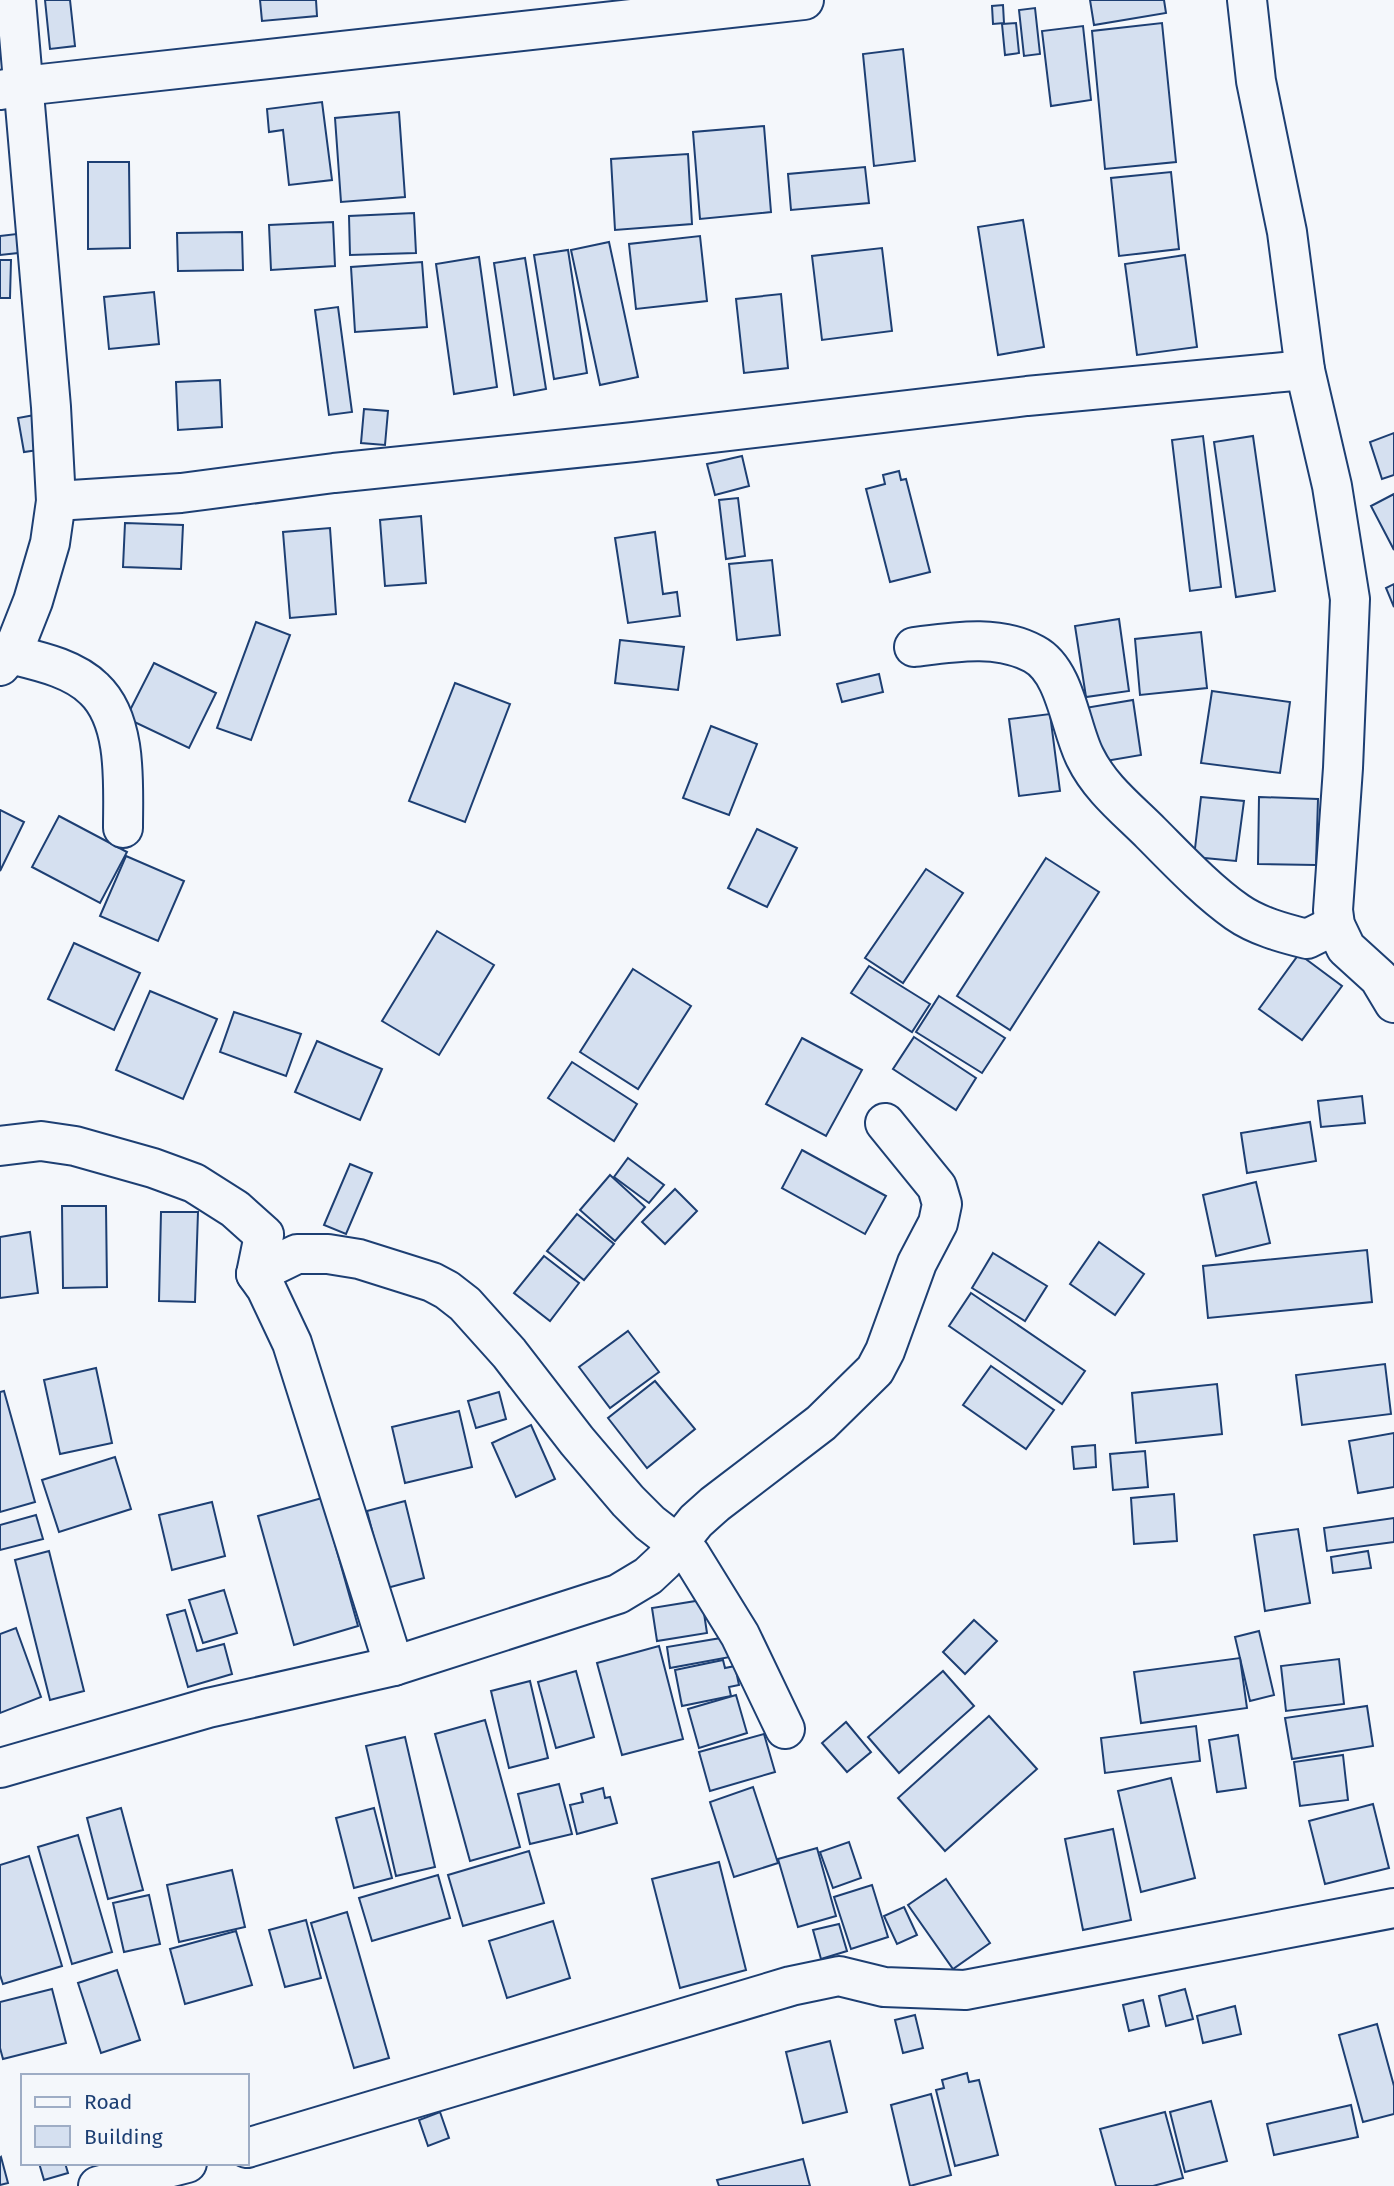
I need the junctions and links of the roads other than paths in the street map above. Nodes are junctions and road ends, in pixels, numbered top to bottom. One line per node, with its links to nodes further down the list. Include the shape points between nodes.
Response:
1 (16, 0): 4 (street)
2 (804, 0): 4 (street)
3 (1247, 0): 5 (street, via 1256,81 1287,232)
4 (11, 88): 6 (street, via 39,256)
5 (1305, 370): 6 (street, via 1027,396 181,492); 10 (street, via 1332,486 1350,599)
6 (56, 501): 8 (street, via 50,543 33,601)
7 (914, 647): 10 (street, via 990,641 1034,654 1055,677 1084,756 1103,787 1190,872 1238,913 1278,932 1307,939)
8 (5, 660): 9 (street, via 42,662 72,674 104,701 121,746)
9 (123, 828)
10 (1335, 925): 11 (street, via 1346,948 1379,978)
11 (1394, 1003)
12 (885, 1123): 15 (street, via 937,1187 942,1204 885,1351 875,1370 842,1404 715,1504)
13 (0, 1146): 14 (street, via 41,1141 75,1146 194,1183 235,1209 264,1235)
14 (256, 1274): 15 (street, via 297,1254 328,1254 396,1269 447,1290 466,1304 509,1353 628,1501); 16 (street, via 292,1343)
15 (678, 1543): 16 (street, via 648,1576 618,1594); 17 (street, via 704,1574 740,1634)
16 (394, 1666): 18 (street, via 208,1708)
17 (785, 1729)
18 (0, 1768)
19 (1394, 1908): 20 (street, via 965,1990 884,1987 839,1976 791,1986)
20 (248, 2148)
21 (179, 2165): 22 (street)
22 (98, 2186)

